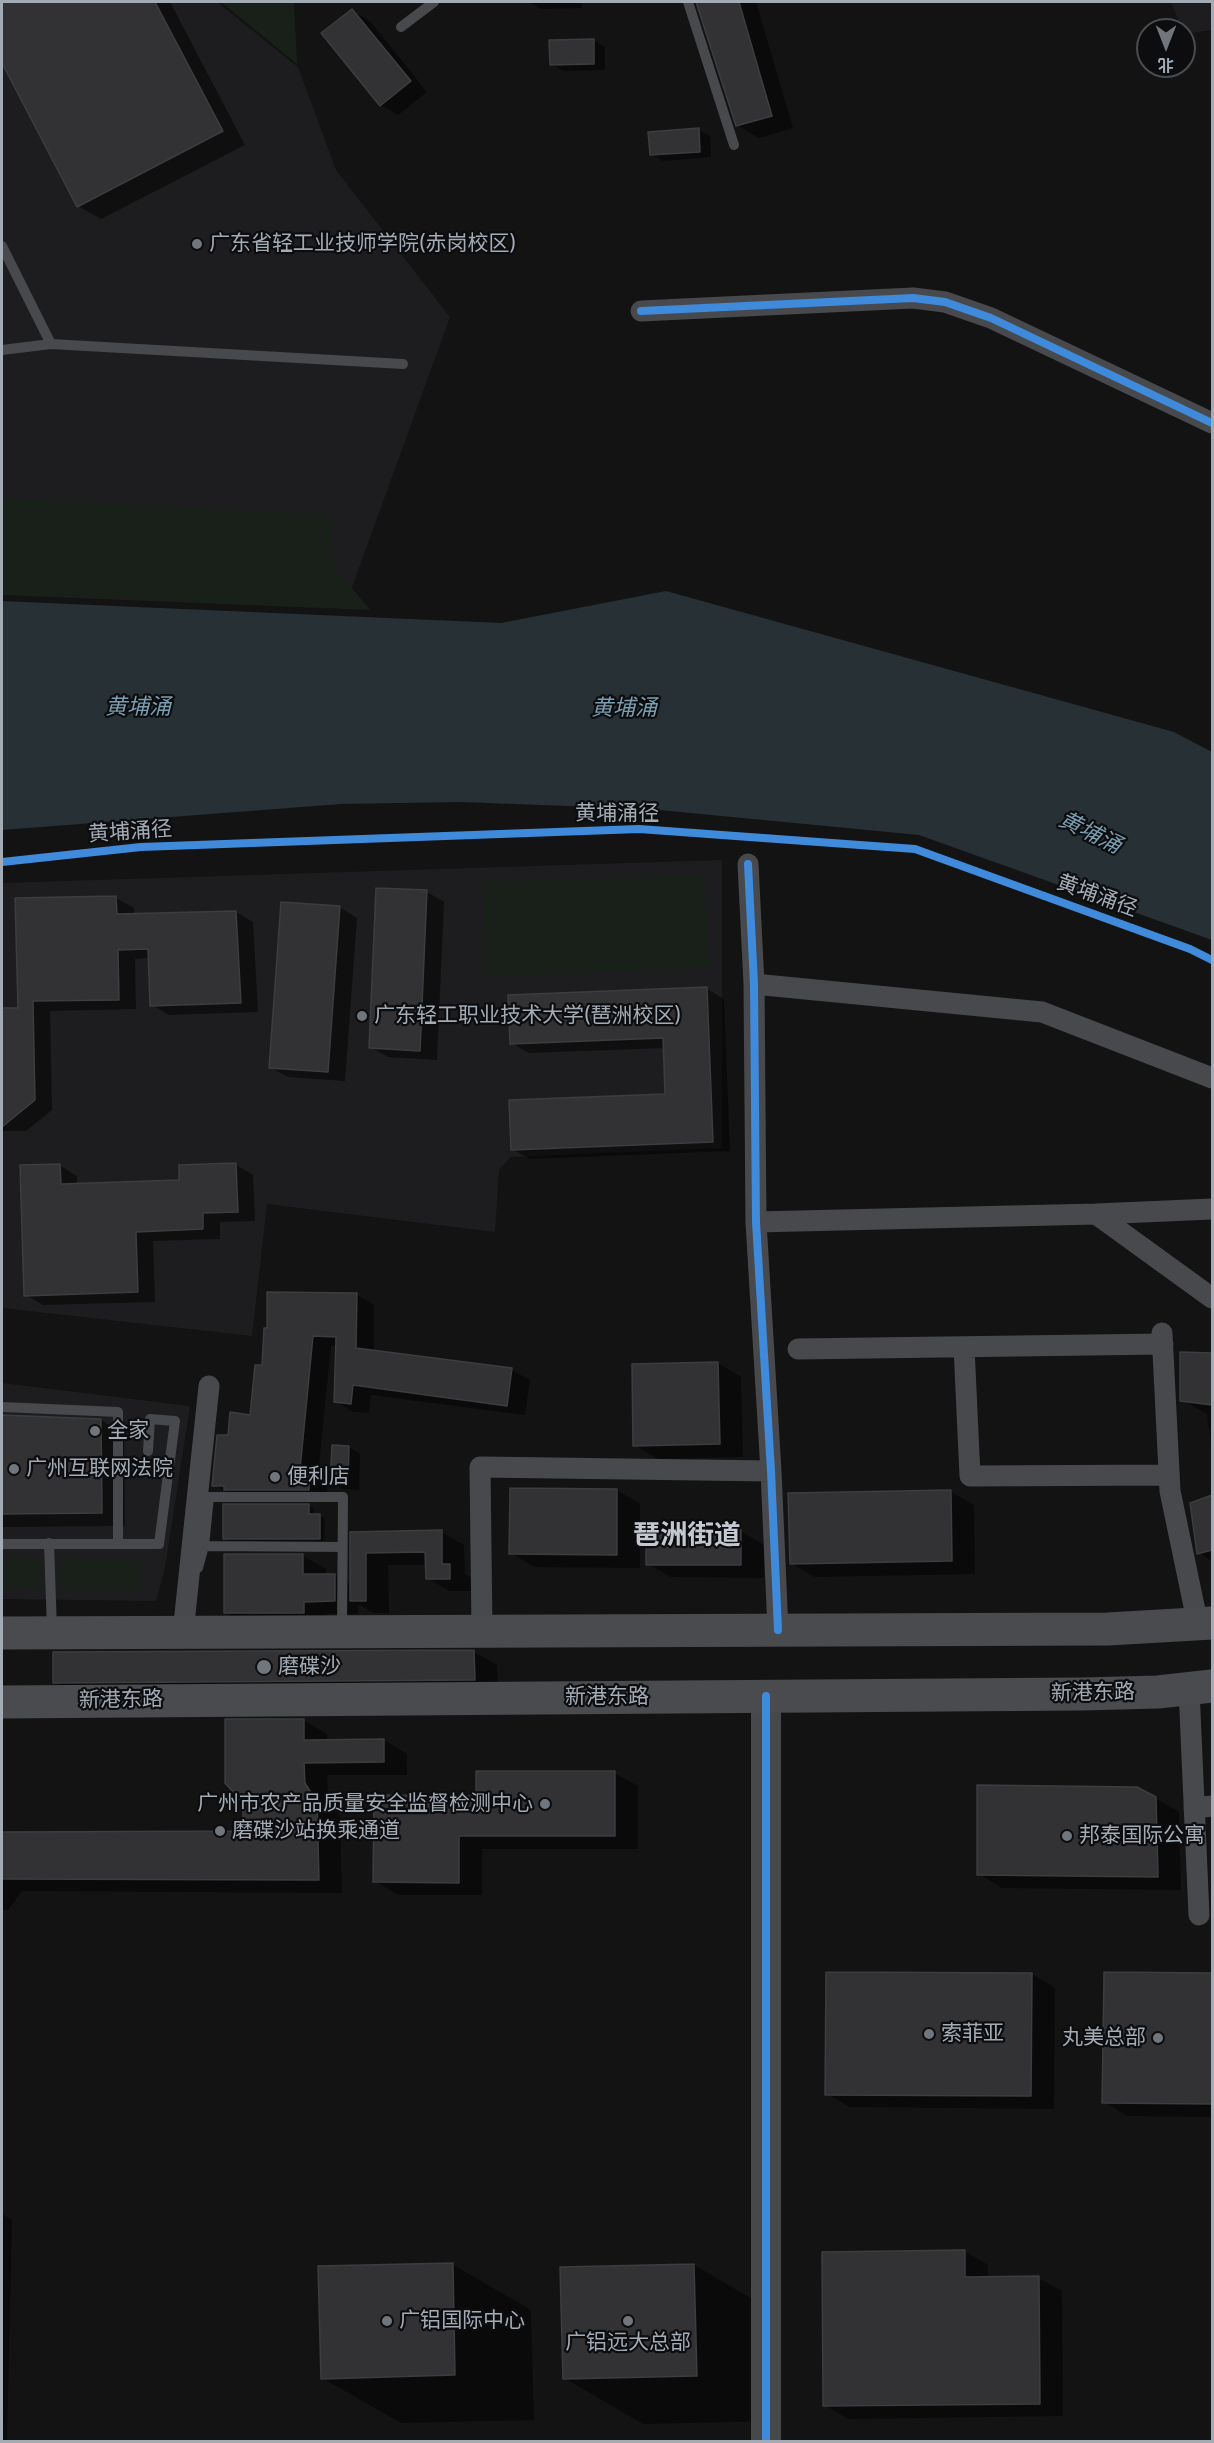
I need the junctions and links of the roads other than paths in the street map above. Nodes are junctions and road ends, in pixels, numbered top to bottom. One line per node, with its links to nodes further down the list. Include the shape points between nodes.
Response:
1 (434, 2): 3 (lane)
2 (688, 2): 4 (lane)
3 (401, 27)
4 (734, 145)
5 (2, 246): 7 (lane)
6 (641, 311): 10 (street, via 913,298 945,302 991,318)
7 (51, 344): 8 (lane); 9 (lane)
8 (2, 350)
9 (403, 364)
10 (1212, 423)
11 (748, 864): 12 (street)
12 (754, 984): 13 (street, via 1042,1012); 16 (street)
13 (1212, 1078)
14 (1212, 1209): 15 (street)
15 (1096, 1214): 16 (street); 17 (street)
16 (756, 1222): 23 (street)
17 (1212, 1298)
18 (964, 1347): 19 (street); 24 (street, via 970,1476); 24 (street, via 1163,1339)
19 (798, 1349)
20 (209, 1386): 30 (street)
21 (2, 1407): 26 (lane, via 118,1412)
22 (148, 1451): 26 (lane, via 150,1419 175,1421 159,1544)
23 (771, 1471): 32 (street); 33 (street, via 480,1467)
24 (1169, 1475): 31 (street)
25 (49, 1543): 26 (lane); 27 (lane); 36 (lane)
26 (118, 1543)
27 (2, 1544)
28 (204, 1546): 29 (lane); 29 (lane, via 209,1497 343,1497); 30 (lane)
29 (342, 1547): 34 (lane)
30 (184, 1622): 34 (main road); 36 (main road)
31 (1205, 1624): 32 (main road, via 1108,1629)
32 (778, 1630): 33 (main road)
33 (482, 1631): 34 (main road)
34 (342, 1632)
35 (2, 1633): 36 (main road)
36 (52, 1633)
37 (1201, 1688): 38 (main road, 新港东路, via 1100,1694); 40 (street)
38 (765, 1696): 39 (main road, 新港东路); 42 (street)
39 (2, 1701)
40 (1203, 1807): 41 (street)
41 (1199, 1915)
42 (765, 2442)

